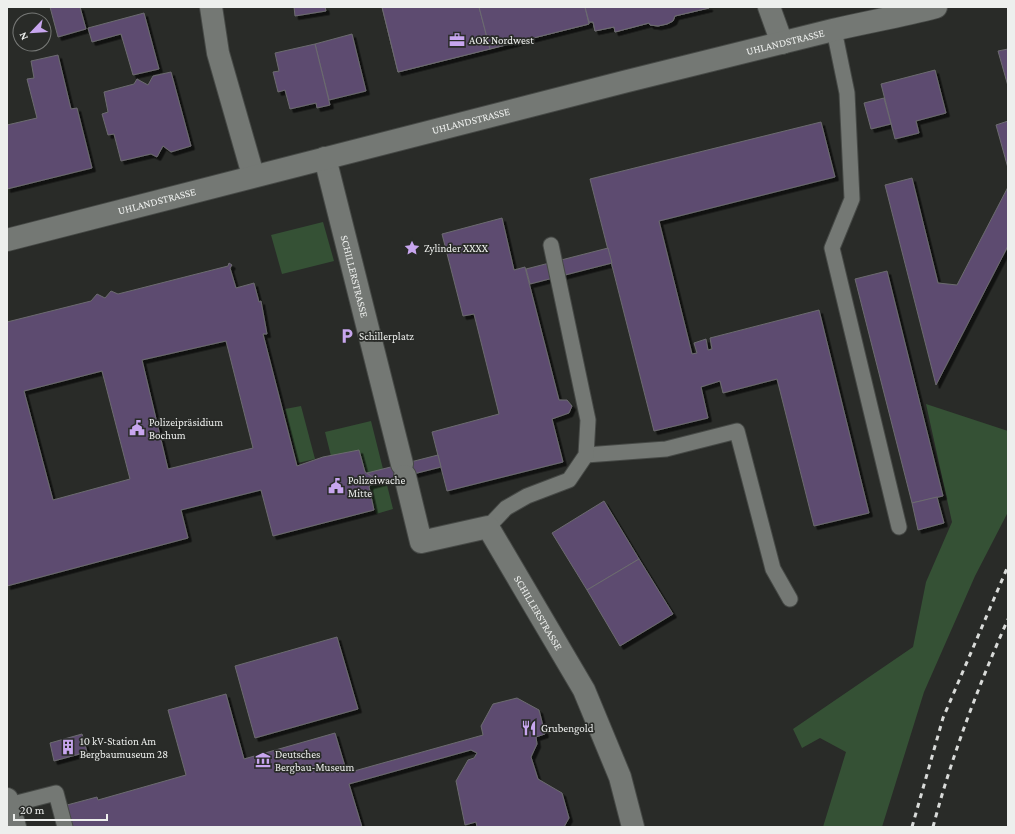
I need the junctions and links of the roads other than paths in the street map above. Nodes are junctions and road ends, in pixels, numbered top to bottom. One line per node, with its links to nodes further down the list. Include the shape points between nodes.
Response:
1 (211, 7): 7 (street, via 218,53)
2 (769, 7): 5 (street)
3 (936, 7): 4 (street, UHLANDSTRASSE)
4 (834, 30): 5 (street, UHLANDSTRASSE); 12 (lane, via 847,93 852,199 832,248)
5 (782, 43): 6 (street, UHLANDSTRASSE)
6 (325, 158): 7 (street, UHLANDSTRASSE); 11 (street, SCHILLERSTRASSE, via 421,542)
7 (253, 175): 8 (street, UHLANDSTRASSE)
8 (7, 240)
9 (551, 245): 10 (lane, via 588,420)
10 (586, 455): 11 (lane, via 569,480 527,496 506,508); 13 (lane, via 666,449 736,432 773,569)
11 (488, 527): 17 (street, SCHILLERSTRASSE, via 584,690 620,777)
12 (899, 527)
13 (790, 599)
14 (8, 802): 15 (street); 16 (lane, via 56,793)
15 (15, 827)
16 (65, 827)
17 (633, 827)

